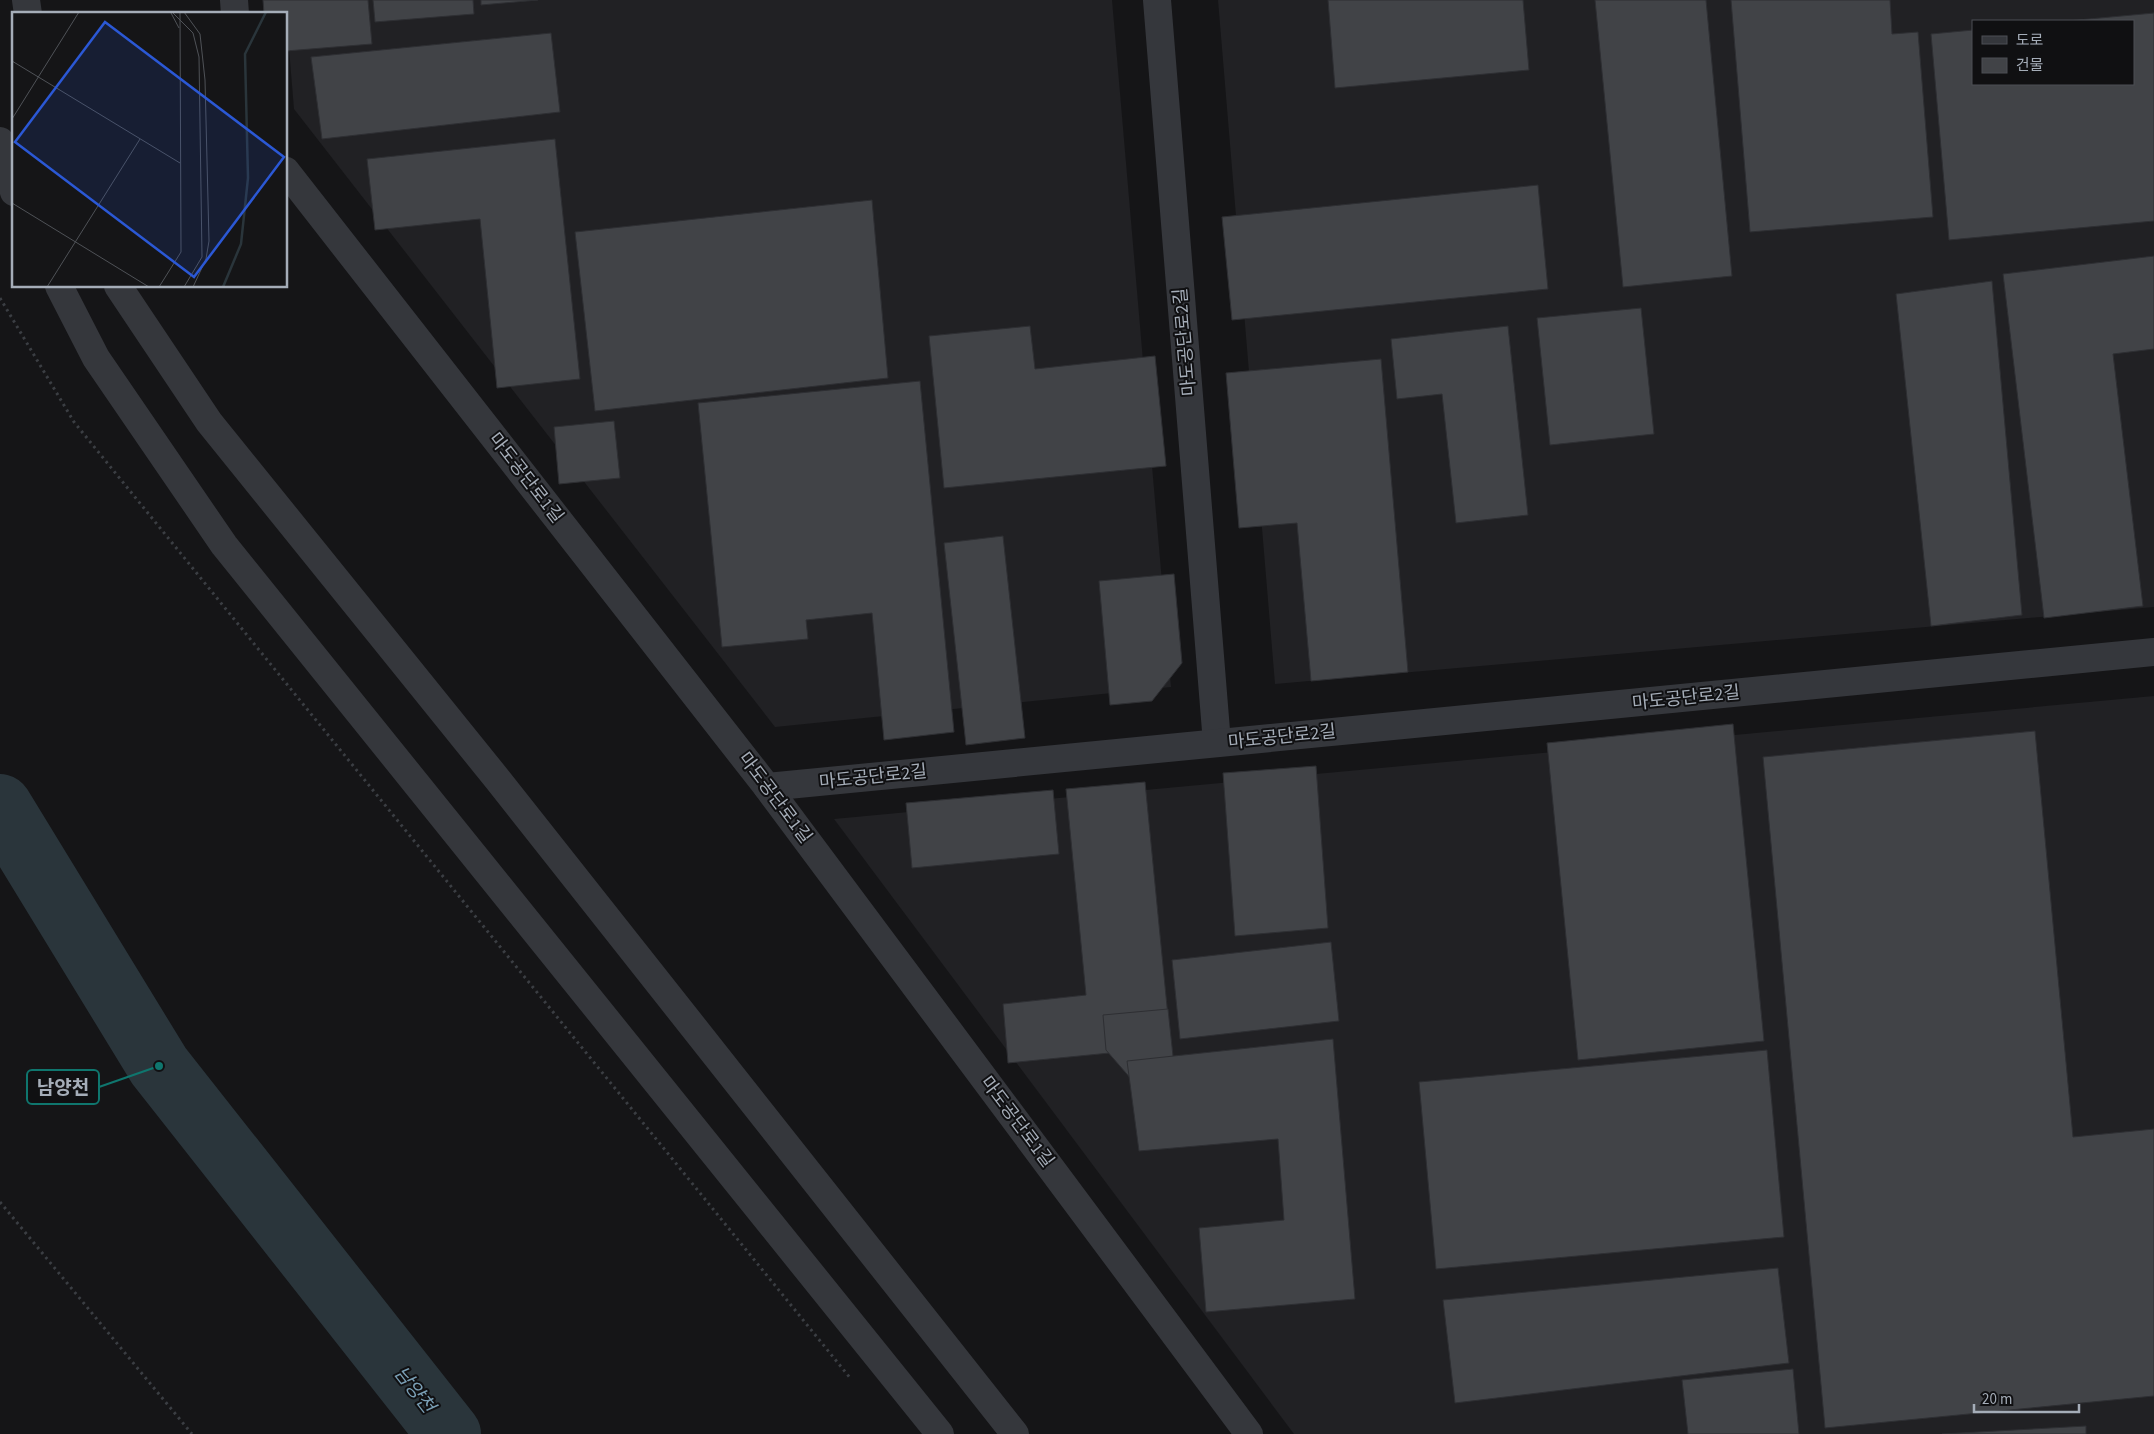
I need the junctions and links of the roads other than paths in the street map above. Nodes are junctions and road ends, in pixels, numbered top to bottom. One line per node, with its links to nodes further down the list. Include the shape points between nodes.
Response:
1 (1158, 0): 8 (street, 마도공단로2길)
2 (0, 141): 4 (street)
3 (288, 175): 9 (street, 마도공단로1길)
4 (12, 185)
5 (60, 288): 10 (street, via 96,358 224,545)
6 (119, 288): 11 (street, via 209,422 498,780)
7 (2154, 652): 8 (street, 마도공단로2길)
8 (1217, 743): 9 (street, 마도공단로2길)
9 (767, 787): 12 (street, 마도공단로1길)
10 (940, 1434)
11 (1015, 1434)
12 (1250, 1434)

